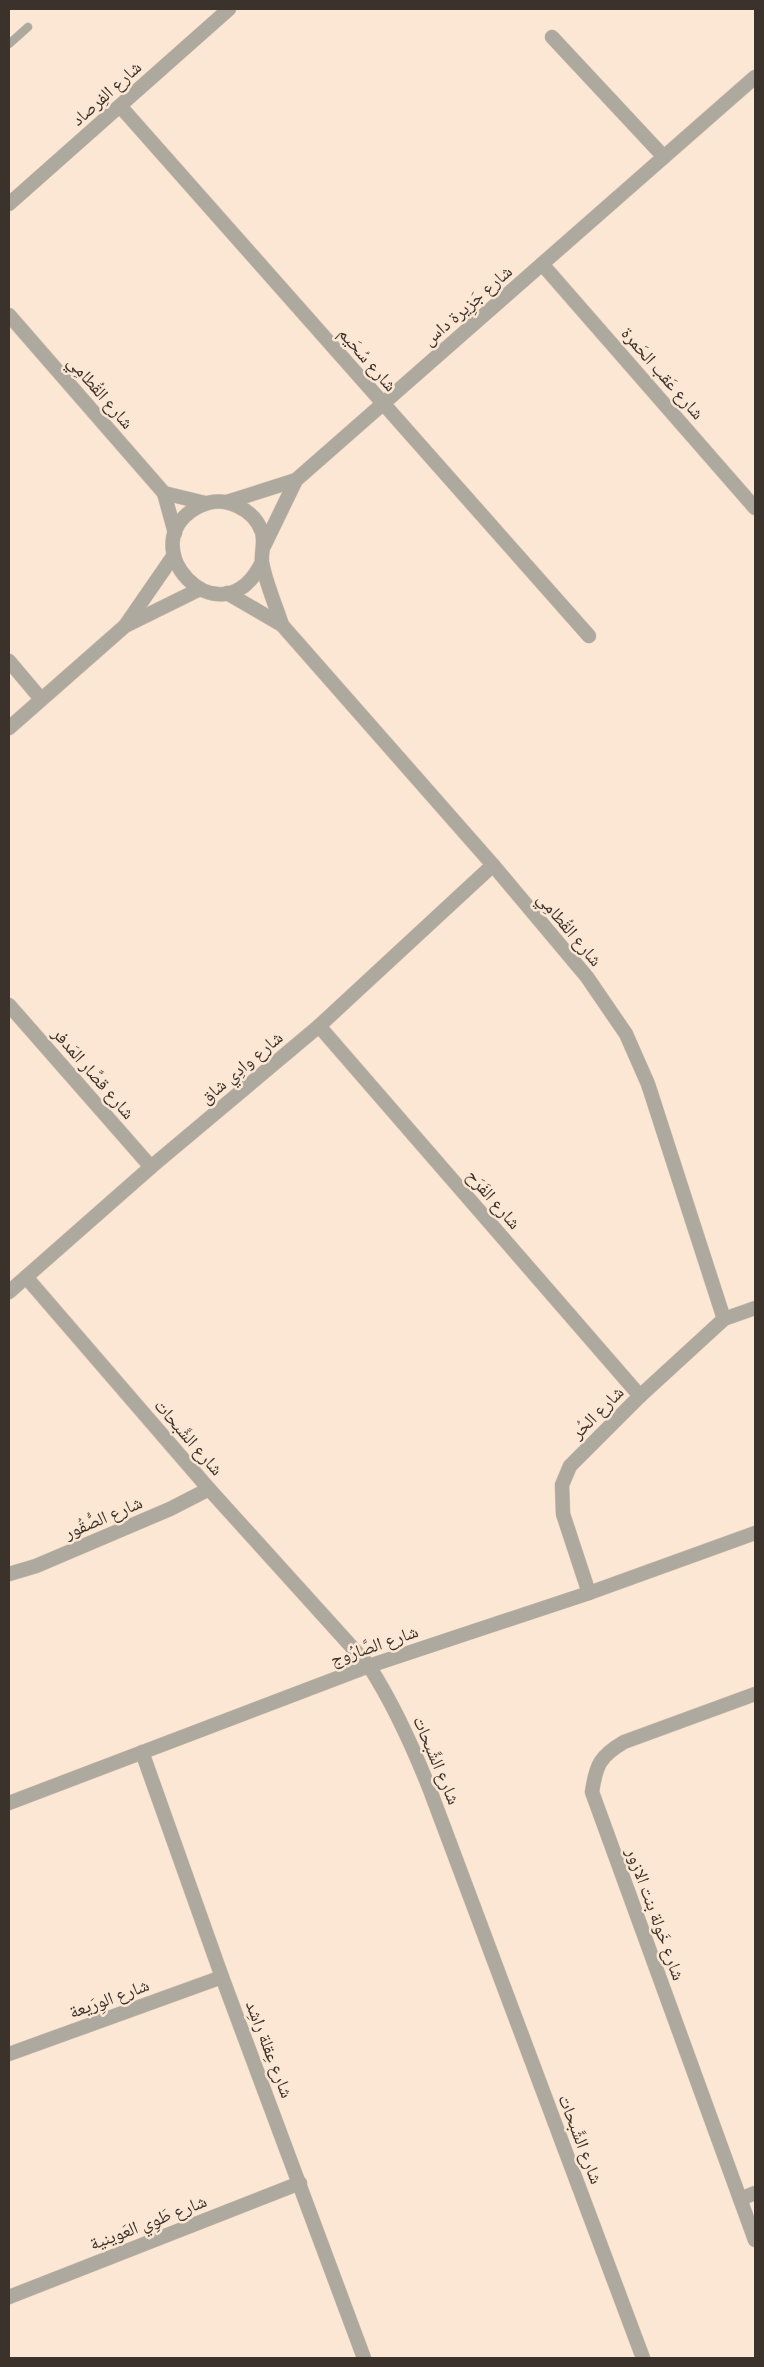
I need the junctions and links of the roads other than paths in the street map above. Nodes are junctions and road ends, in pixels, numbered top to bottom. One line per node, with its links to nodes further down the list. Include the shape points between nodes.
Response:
1 (229, 9): 6 (street, شارع الفِرصاد)
2 (28, 27): 4 (lane)
3 (552, 37): 7 (street)
4 (9, 44)
5 (755, 77): 7 (street, شارع جَزِيرة داس)
6 (120, 106): 8 (street, شارع الفِرصاد); 11 (street, شارع سُحَيم)
7 (664, 157): 9 (street, شارع جَزِيرة داس)
8 (9, 204)
9 (542, 264): 11 (street, شارع جَزِيرة داس); 16 (street, شارع عَقب الحَمرة)
10 (9, 315): 13 (street, شارع القُطامِي)
11 (382, 404): 12 (street, شارع جَزِيرة داس); 25 (street, شارع سُحَيم)
12 (296, 480): 14 (street, شارع جَزِيرة داس); 18 (street, شارع جَزِيرة داس)
13 (164, 493): 15 (street); 17 (street, شارع القُطامِي)
14 (227, 502): 15 (street); 18 (street, via 254,518)
15 (205, 504): 17 (street, via 192,510)
16 (755, 508)
17 (175, 533): 19 (street)
18 (264, 546): 20 (street)
19 (174, 555): 21 (street, via 188,581); 24 (street)
20 (262, 562): 22 (street, via 249,582); 23 (street, شارع القُطامِي)
21 (200, 589): 22 (street); 24 (street)
22 (227, 593): 23 (street, شارع القُطامِي)
23 (282, 624): 29 (street, شارع القُطامِي)
24 (125, 626): 27 (street)
25 (589, 636)
26 (9, 661): 27 (street)
27 (41, 699): 28 (street)
28 (9, 728)
29 (493, 866): 31 (street, شارع وادِي شاق); 36 (street, شارع القُطامِي, via 587,976 626,1034 648,1084)
30 (9, 1004): 32 (street, شارع قصَّار المَدفر)
31 (319, 1026): 32 (street, شارع وادِي شاق); 37 (street, شارع الفَرَح)
32 (152, 1167): 33 (street, شارع وادِي شاق)
33 (26, 1277): 34 (street, شارع وادِي شاق); 38 (street, شارع الشَّبحات)
34 (9, 1292)
35 (755, 1308): 36 (street, شارع الحُر)
36 (724, 1320): 37 (street, شارع الحُر)
37 (640, 1396): 41 (street, شارع الحُر, via 570,1466 562,1485 563,1514)
38 (209, 1489): 40 (street, شارع الصُّقُور, via 36,1566); 42 (street, شارع الشَّبحات)
39 (755, 1533): 41 (street, شارع الصَّارُوج)
40 (9, 1574)
41 (589, 1592): 42 (street, شارع الصَّارُوج)
42 (369, 1666): 44 (street, شارع الصَّارُوج); 54 (street, شارع الشَّبحات, via 389,1697 417,1756)
43 (755, 1694): 50 (street, شارع خَولة بنت الازور, via 624,1742 606,1752 595,1772 592,1792)
44 (142, 1752): 45 (street, شارع الصَّارُوج); 46 (street, شارع عِقلة راشِد)
45 (9, 1803)
46 (222, 1977): 47 (street, شارع الوِرَيعة); 48 (street, شارع عِقلة راشِد)
47 (9, 2054)
48 (300, 2183): 52 (street, شارع طَوِي العَوينية); 53 (street, شارع عِقلة راشِد)
49 (755, 2193): 50 (street)
50 (740, 2199): 51 (street, شارع خَولة بنت الازور)
51 (755, 2240)
52 (9, 2297)
53 (364, 2358)
54 (643, 2358)

